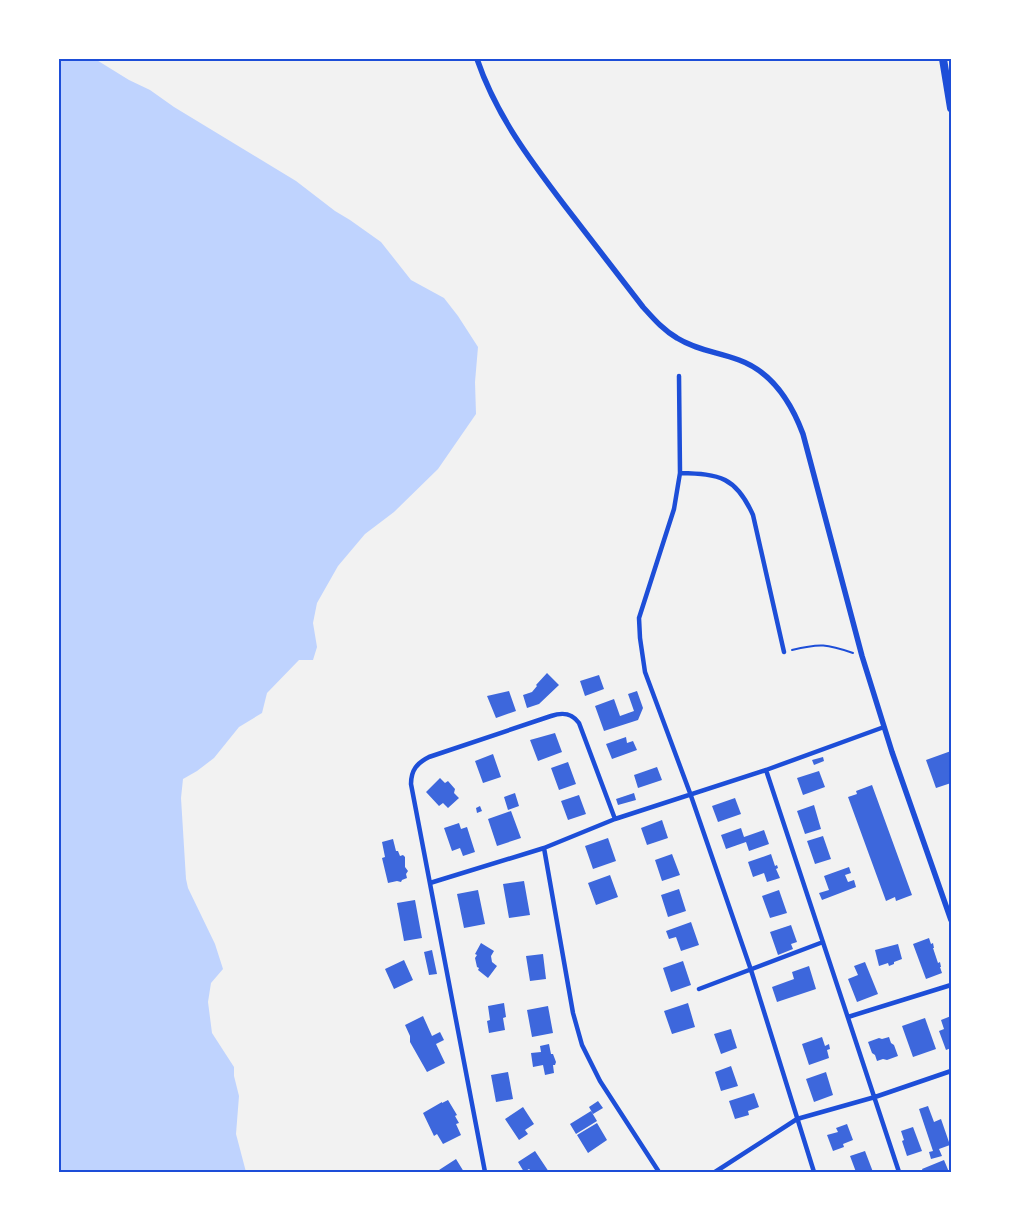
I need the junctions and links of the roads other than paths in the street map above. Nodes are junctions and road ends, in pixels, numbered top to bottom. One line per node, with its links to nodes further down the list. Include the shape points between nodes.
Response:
1 (477, 59): 7 (street, via 516,140 658,324 676,338 760,371 788,402 803,434)
2 (943, 59): 3 (main road)
3 (951, 108)
4 (679, 376): 5 (street)
5 (680, 473): 6 (street, via 706,473 721,477 746,499 754,515); 9 (street, via 674,509 639,618 645,672)
6 (784, 652)
7 (884, 726): 8 (street); 13 (street)
8 (766, 770): 9 (street); 14 (street)
9 (690, 793): 10 (street); 15 (street)
10 (615, 819): 11 (street); 12 (street, via 582,730 571,715 559,713 429,757 415,766 411,784)
11 (544, 848): 12 (street); 23 (street, via 573,1013 582,1045 600,1081)
12 (430, 883): 22 (street)
13 (951, 920)
14 (823, 942): 15 (street); 18 (street)
15 (751, 970): 17 (street); 21 (street)
16 (951, 985): 18 (street)
17 (699, 989)
18 (848, 1017): 20 (street)
19 (951, 1071): 20 (street)
20 (874, 1097): 21 (street); 26 (street)
21 (797, 1119): 24 (street); 25 (street)
22 (485, 1172)
23 (660, 1172)
24 (715, 1172)
25 (814, 1172)
26 (899, 1172)

